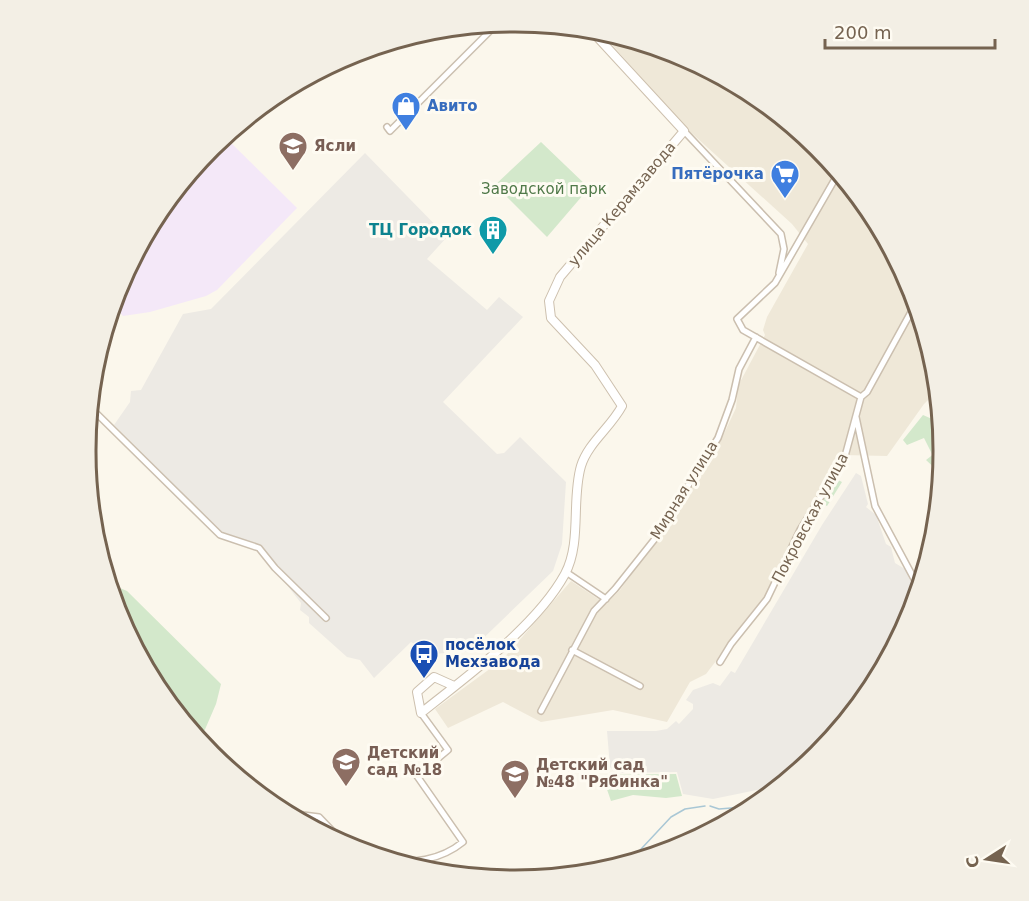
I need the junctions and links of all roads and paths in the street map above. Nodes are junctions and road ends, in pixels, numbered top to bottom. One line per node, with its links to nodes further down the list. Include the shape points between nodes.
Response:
1 (489, 32): 3 (street, via 390,131)
2 (602, 41): 4 (street, улица Керамзавода)
3 (387, 127)
4 (684, 131): 6 (street, улица Керамзавода, via 781,234 784,249); 12 (street, улица Керамзавода, via 560,277 549,301 551,318 595,365 622,406 581,467)
5 (835, 180): 6 (street)
6 (777, 279): 8 (street, via 737,319 742,330)
7 (910, 314): 9 (street, Покровская улица)
8 (756, 337): 9 (street); 14 (street, Мирная улица, via 739,369 718,438 654,540)
9 (861, 398): 11 (street, Покровская улица)
10 (97, 414): 15 (street, via 220,535 259,548)
11 (856, 416): 13 (street, via 875,506); 17 (street, Покровская улица, via 844,460 800,530 767,599)
12 (566, 572): 14 (street); 18 (street, via 554,591 502,648)
13 (913, 577)
14 (606, 599): 16 (street, Мирная улица, via 594,611)
15 (326, 618)
16 (572, 650): 19 (street); 20 (street, Мирная улица)
17 (720, 662)
18 (454, 686): 21 (street); 21 (street, via 434,677 417,692)
19 (640, 686)
20 (541, 711)
21 (421, 713): 24 (street, via 448,750 417,776 463,842 453,850)
22 (312, 817): 23 (street, via 319,817)
23 (326, 824)
24 (424, 859)

